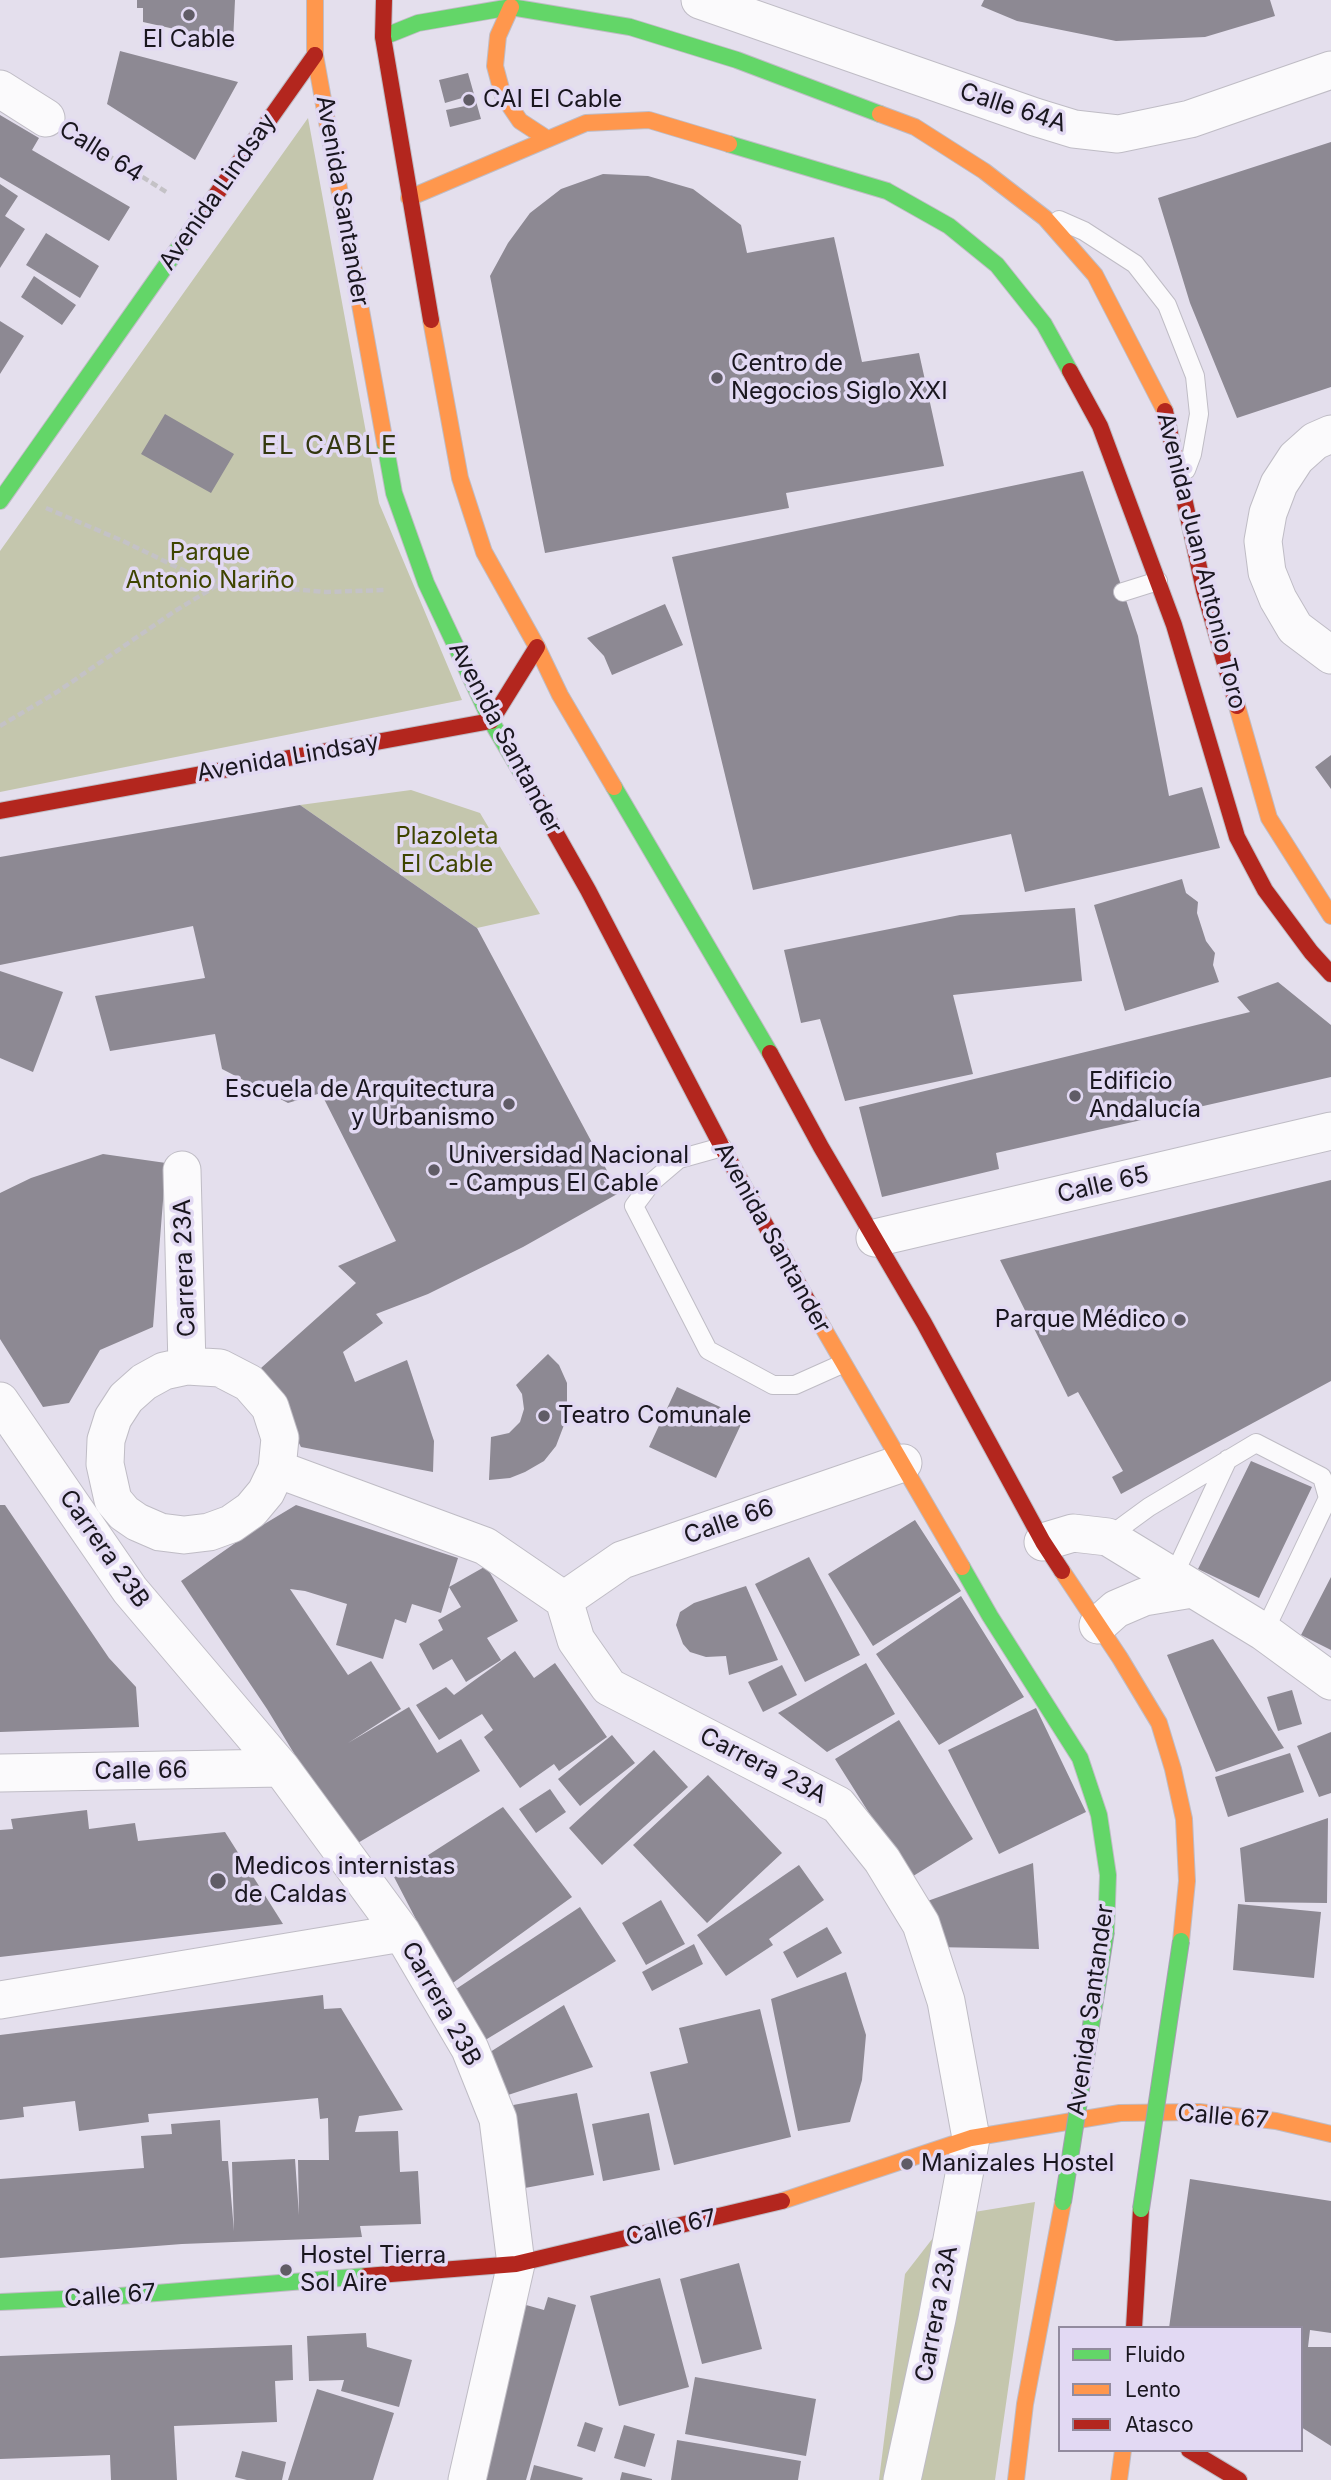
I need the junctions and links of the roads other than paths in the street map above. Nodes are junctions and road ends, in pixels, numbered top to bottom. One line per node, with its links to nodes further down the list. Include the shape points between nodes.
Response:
1 (315, 0): 6 (main road, Avenida Santander)
2 (384, 0): 5 (main road)
3 (700, 0): 7 (street, Calle 64A, via 1035,117 1074,129 1118,134 1190,119)
4 (511, 7): 5 (main road, Avenida Juan Antonio Toro, via 418,23); 10 (main road, via 498,36 495,66 503,96 520,121); 12 (main road, Avenida Juan Antonio Toro, via 630,27 737,60 915,127)
5 (383, 37): 11 (main road)
6 (315, 55): 15 (main road, Avenida Lindsay); 20 (main road, Avenida Santander, via 394,493 426,583)
7 (1331, 70)
8 (0, 89): 9 (street, Calle 64)
9 (46, 118)
10 (546, 138): 11 (main road, Avenida Juan Antonio Toro); 16 (main road, Avenida Juan Antonio Toro, via 586,123 649,120 887,191 948,226 997,265 1044,324 1100,426)
11 (409, 198): 18 (main road, via 460,478 484,552)
12 (1033, 209): 14 (main road, Avenida Juan Antonio Toro, via 1095,275 1164,407); 14 (lane, via 1084,231 1135,264 1167,305 1195,376 1199,414)
13 (1331, 434): 19 (street, via 1296,458 1279,484 1264,541 1267,572 1295,628)
14 (1181, 482): 22 (main road, Avenida Juan Antonio Toro, via 1205,590 1269,818)
15 (3, 496)
16 (1158, 581): 17 (lane); 23 (main road, Avenida Juan Antonio Toro, via 1237,837 1265,891)
17 (1123, 592)
18 (537, 647): 20 (main road); 27 (main road, via 560,695)
19 (1331, 654)
20 (491, 721): 21 (main road, Avenida Lindsay); 25 (main road, Avenida Santander, via 588,890)
21 (0, 811)
22 (1331, 916)
23 (1331, 974)
24 (1331, 1131): 27 (street, Calle 65)
25 (722, 1147): 28 (main road, Avenida Santander); 28 (lane, via 679,1160 652,1182 634,1206 708,1350 773,1385 795,1385)
26 (182, 1170): 29 (street, Carrera 23A)
27 (875, 1238): 38 (main road)
28 (842, 1364): 32 (main road, Avenida Santander)
29 (187, 1366): 33 (street, via 164,1371 126,1398 113,1418); 34 (street, via 220,1368 249,1383 270,1407 280,1438)
30 (0, 1401): 35 (street, Carrera 23B)
31 (1228, 1459): 37 (lane); 40 (lane); 43 (lane, via 1256,1443 1322,1477 1328,1498)
32 (903, 1463): 41 (street, Calle 66, via 622,1560); 49 (main road, Avenida Santander, bridge, via 990,1616 1080,1758 1099,1815 1108,1875 1106,1931)
33 (105, 1464): 35 (street); 36 (street, via 114,1500)
34 (277, 1469): 36 (street, via 251,1510 231,1524 184,1535 160,1532); 41 (street, via 485,1546)
35 (55, 1479): 39 (street, Carrera 23B)
36 (137, 1522): 39 (street)
37 (1108, 1537): 38 (street, via 1073,1533); 40 (street)
38 (1043, 1542): 42 (main road)
39 (114, 1567): 45 (street, Carrera 23B)
40 (1182, 1583): 42 (street, via 1116,1609); 43 (street)
41 (564, 1600): 51 (street, Carrera 23A, via 576,1640 609,1687 838,1805 882,1860 921,1924 946,2001)
42 (1098, 1625): 54 (main road, bridge, via 1159,1723 1184,1819 1187,1881 1141,2209)
43 (1264, 1632): 44 (street)
44 (1331, 1681)
45 (281, 1768): 46 (street, Calle 66); 47 (street, Carrera 23B)
46 (0, 1773)
47 (402, 1933): 48 (street); 52 (street, Carrera 23B, via 470,2049 498,2119)
48 (0, 2000)
49 (1076, 2119): 50 (main road, Calle 67, via 1199,2112 1276,2121); 51 (main road, Calle 67); 59 (main road, Avenida Santander, bridge)
50 (1331, 2134)
51 (971, 2138): 52 (main road, Calle 67, via 773,2204); 58 (street, Carrera 23A)
52 (516, 2264): 53 (main road, Calle 67); 57 (street, Carrera 23B)
53 (0, 2302)
54 (1134, 2326)
55 (1123, 2452): 60 (main road)
56 (1192, 2452): 61 (main road)
57 (467, 2480)
58 (902, 2480)
59 (1016, 2480)
60 (1119, 2480)
61 (1239, 2480)

